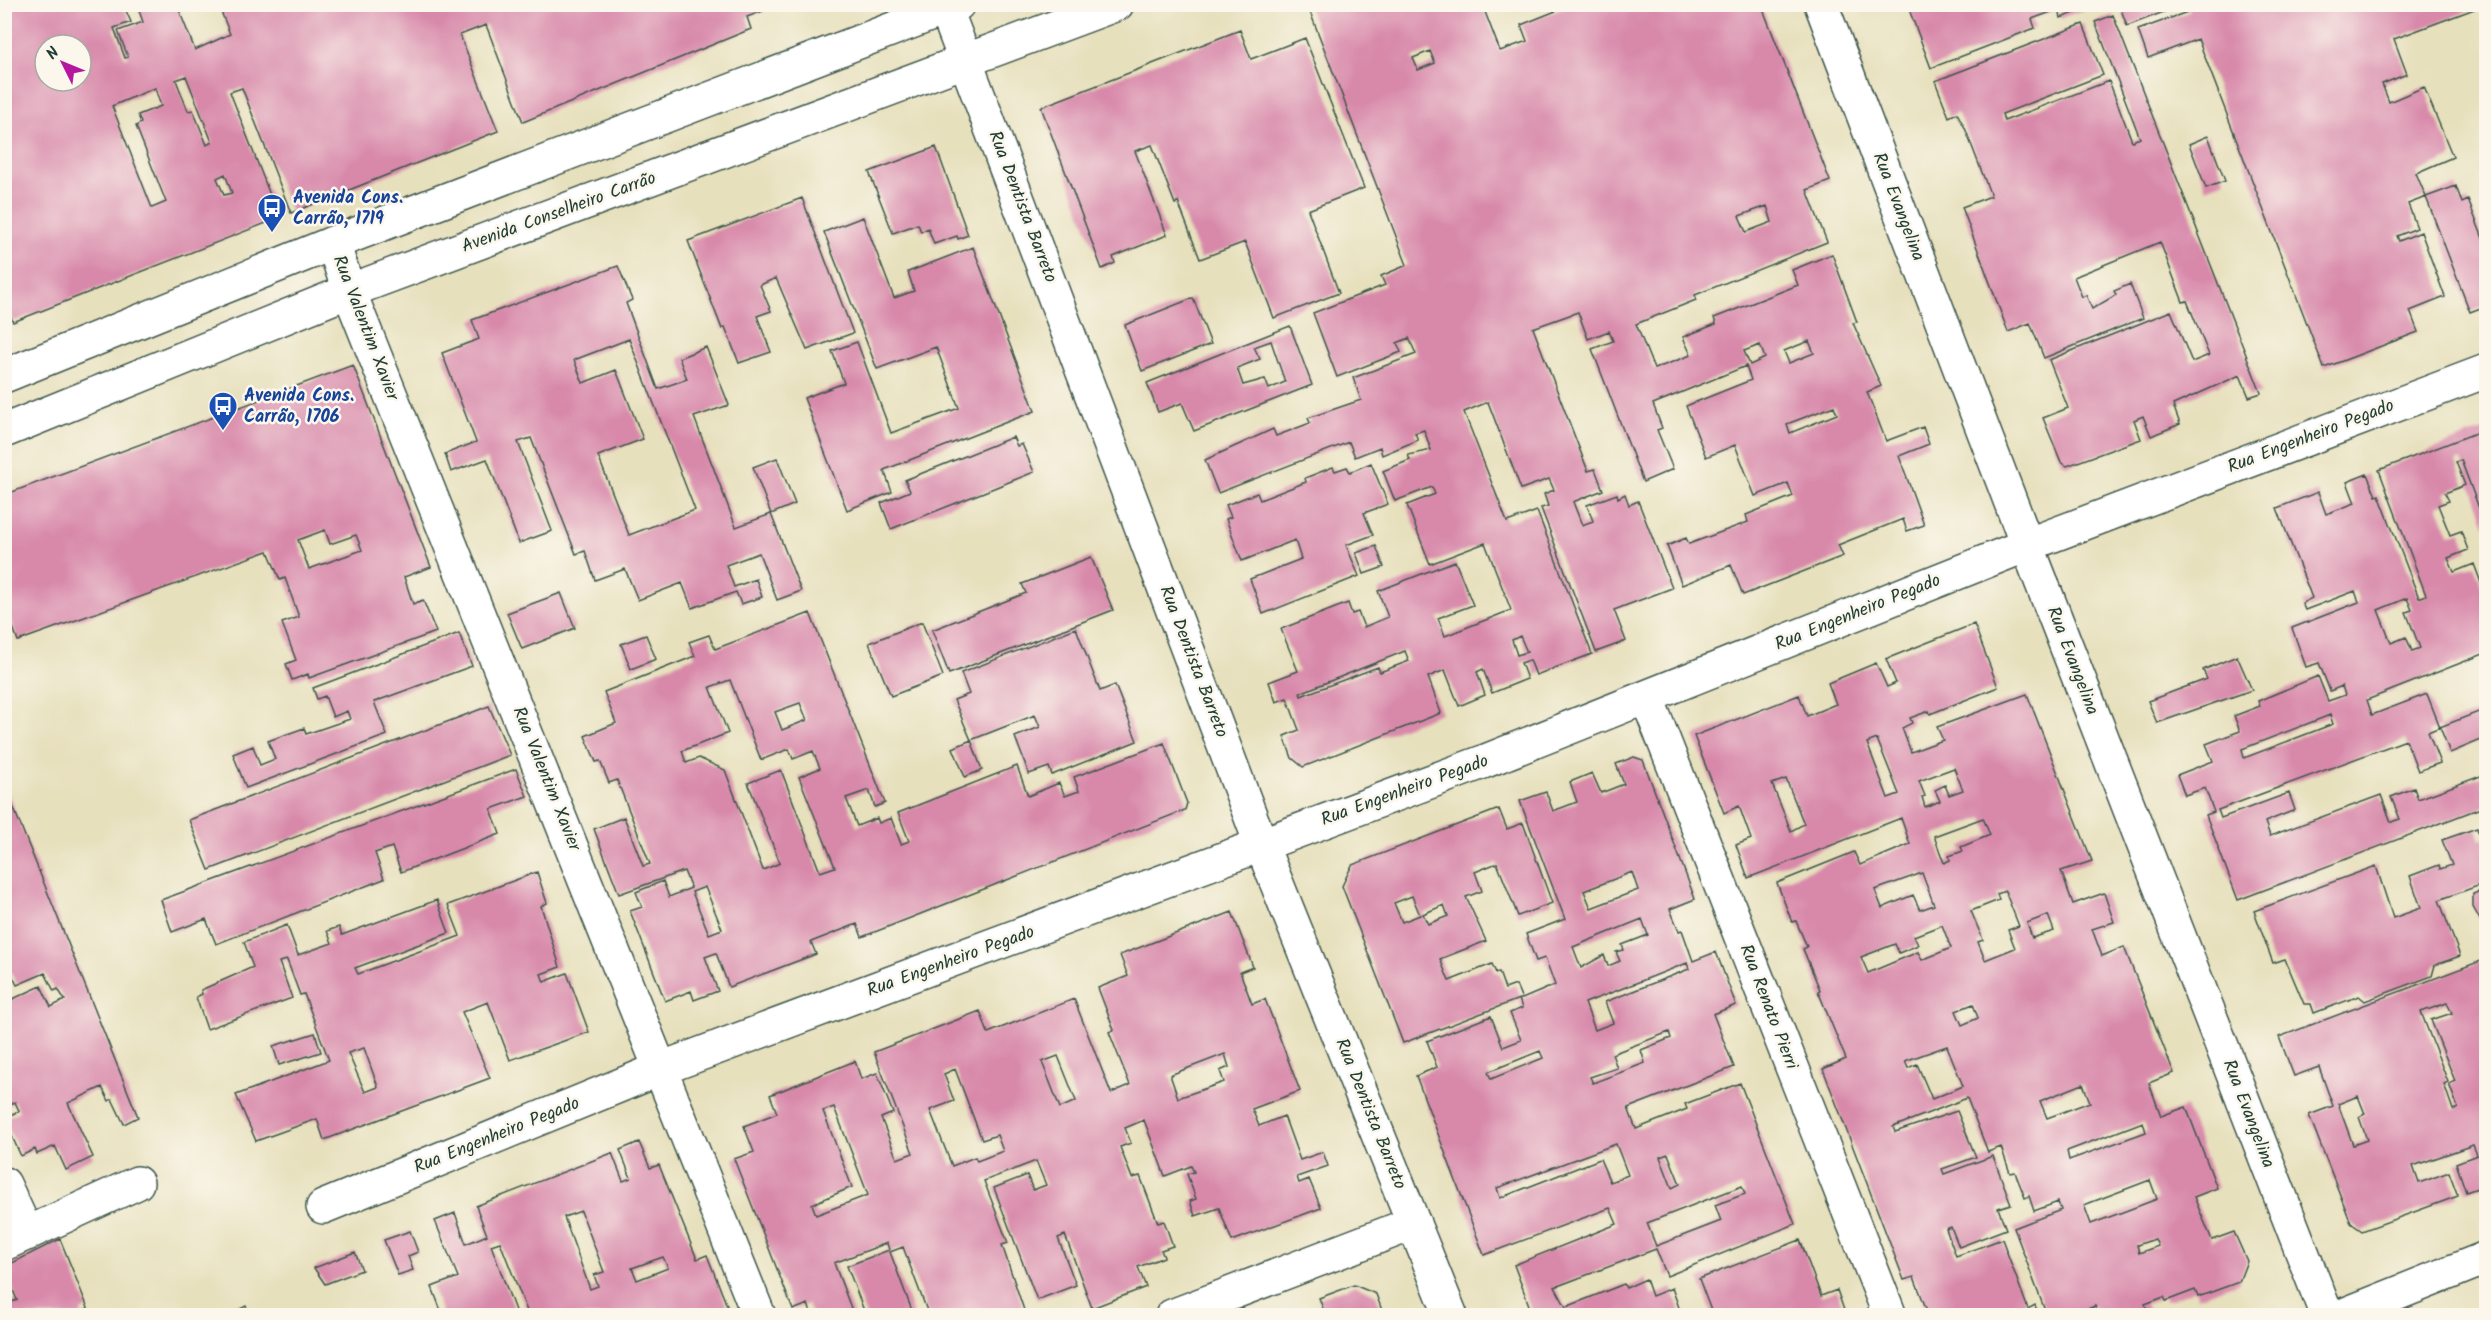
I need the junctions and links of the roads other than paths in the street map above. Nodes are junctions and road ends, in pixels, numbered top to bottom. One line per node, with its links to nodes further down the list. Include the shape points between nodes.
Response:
1 (1117, 4): 4 (street, Avenida Conselheiro Carrão)
2 (1821, 4): 10 (street, Rua Evangelina)
3 (949, 6): 4 (street, Rua Dentista Barreto); 5 (street)
4 (967, 60): 6 (street, Avenida Conselheiro Carrão); 12 (street, Rua Dentista Barreto)
5 (333, 243): 6 (street, Rua Valentim Xavier); 8 (street)
6 (349, 291): 9 (street, Avenida Conselheiro Carrão); 13 (street, Rua Valentim Xavier)
7 (2487, 371): 10 (street, Rua Engenheiro Pegado)
8 (4, 376)
9 (4, 431)
10 (2026, 545): 11 (street, Rua Engenheiro Pegado); 24 (street, Rua Evangelina)
11 (1647, 698): 12 (street, Rua Engenheiro Pegado); 23 (street, Rua Renato Pierri)
12 (1261, 844): 13 (street, Rua Engenheiro Pegado); 17 (street, Rua Dentista Barreto)
13 (660, 1069): 16 (street, Rua Engenheiro Pegado); 20 (street, Rua Valentim Xavier)
14 (137, 1183): 18 (street)
15 (4, 1184): 18 (street)
16 (323, 1207)
17 (1414, 1223): 21 (street); 22 (street, Rua Dentista Barreto)
18 (16, 1239)
19 (2487, 1258): 25 (street)
20 (759, 1316)
21 (1172, 1316)
22 (1451, 1316)
23 (1890, 1316)
24 (2327, 1316)
25 (2341, 1316)

